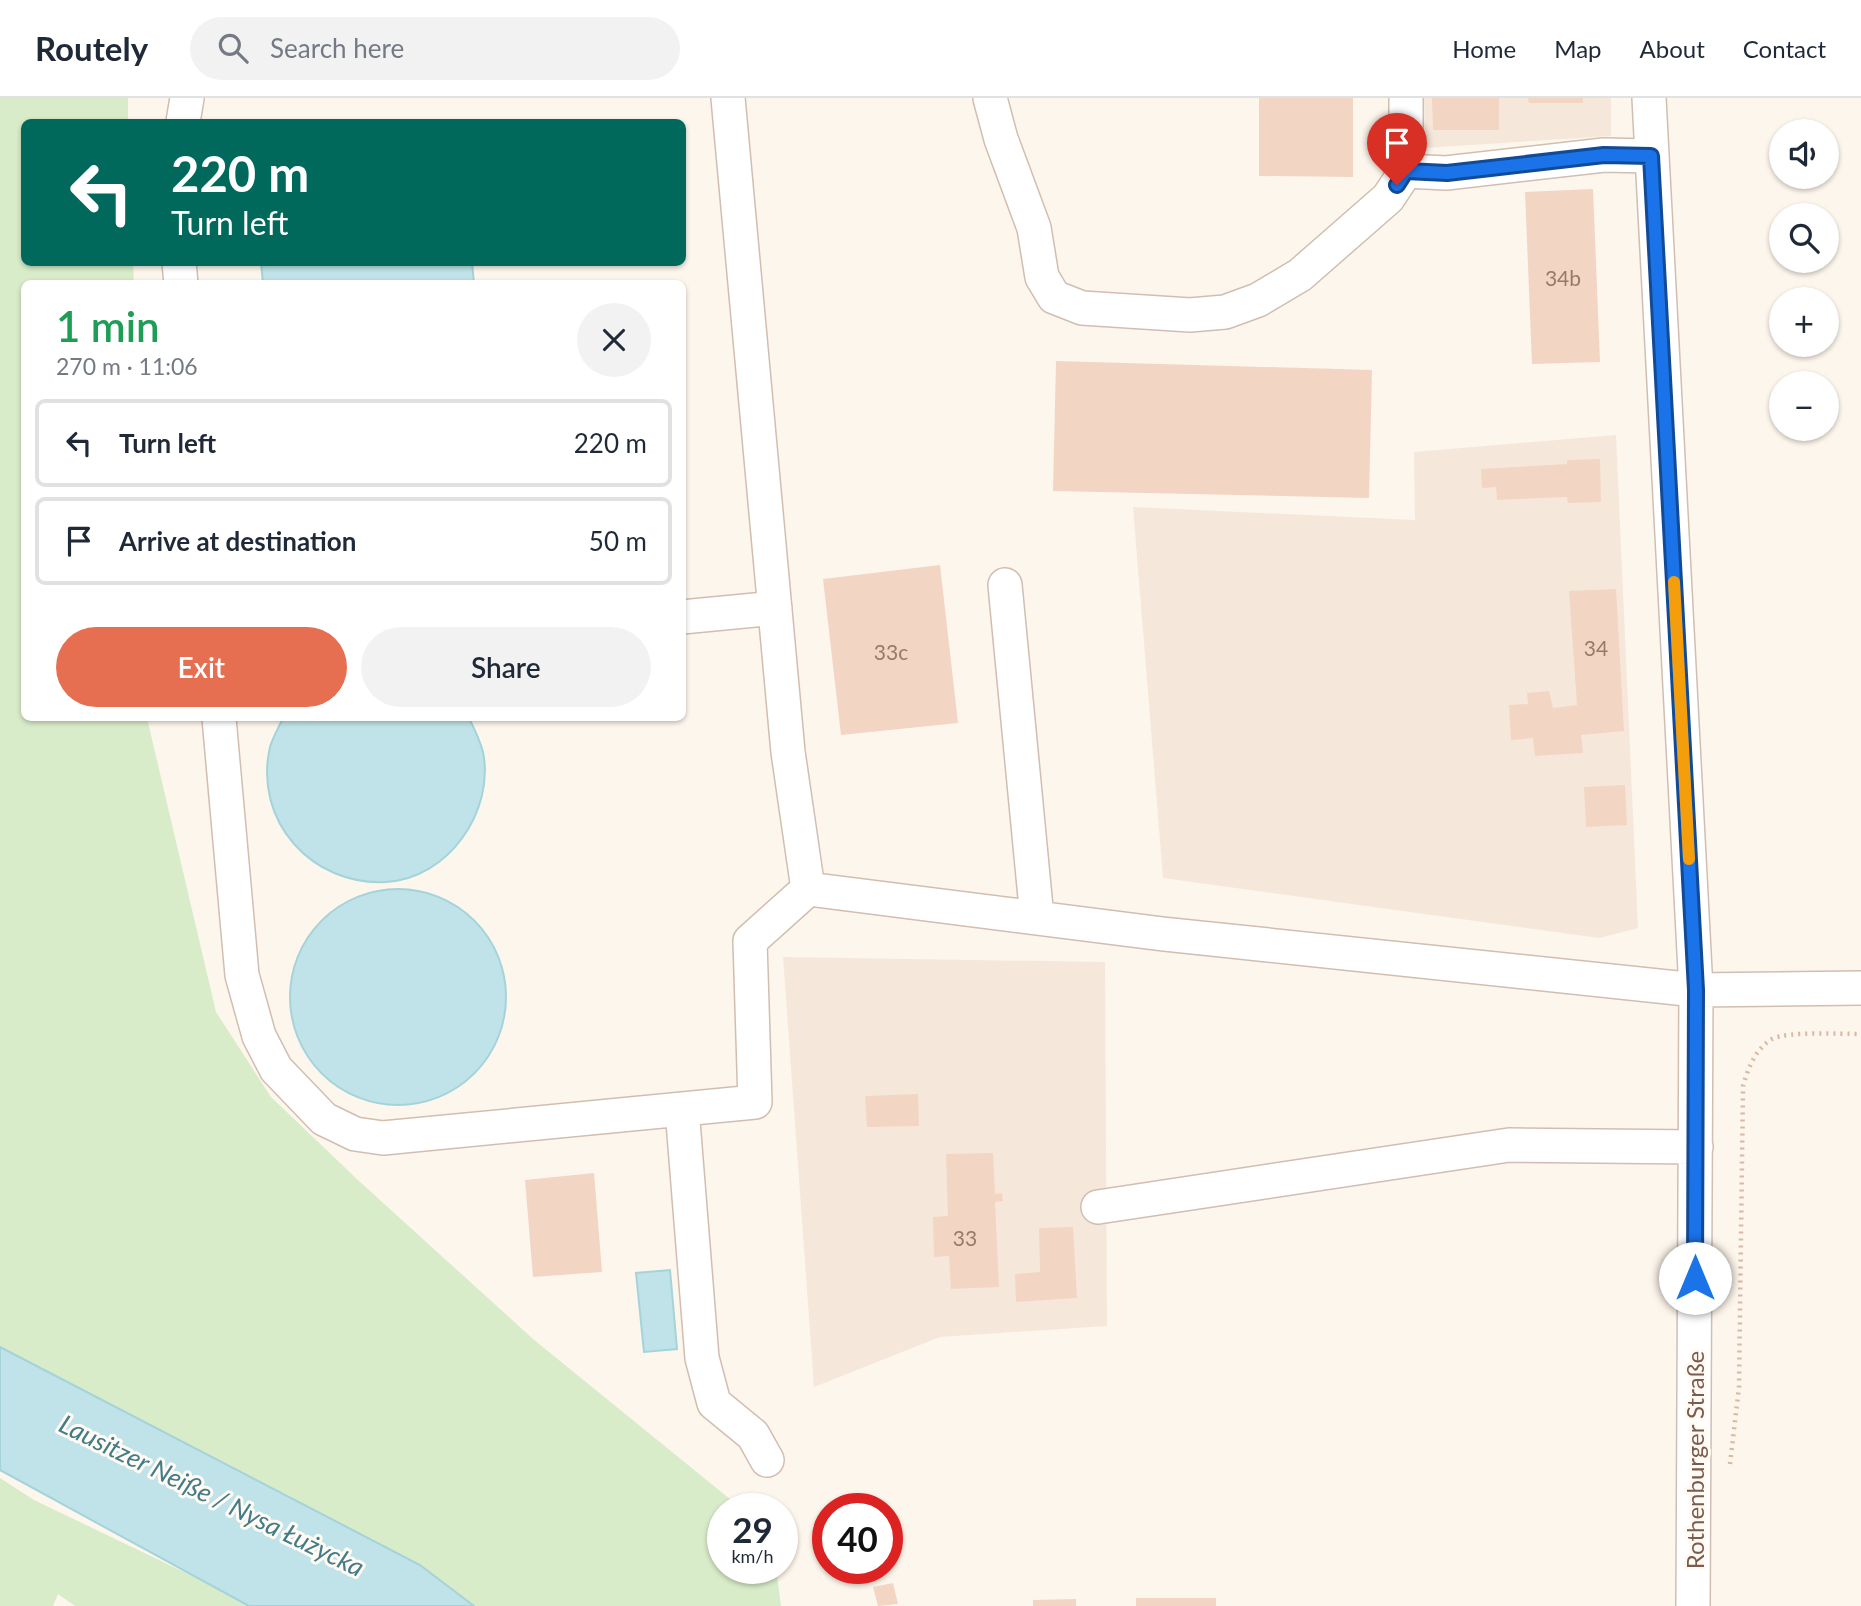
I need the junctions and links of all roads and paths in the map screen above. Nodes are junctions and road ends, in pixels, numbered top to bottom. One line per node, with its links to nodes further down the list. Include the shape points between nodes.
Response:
1 (187, 98): 6 (street)
2 (728, 98): 10 (street)
3 (990, 98): 8 (street, via 1034,228 1042,277 1054,297 1082,308 1190,315 1225,312 1258,300 1300,275 1388,198)
4 (1406, 98): 8 (street)
5 (1649, 98): 7 (street, Rothenburger Straße)
6 (184, 119)
7 (1651, 156): 8 (street, via 1604,155 1447,173); 16 (street, Rothenburger Straße)
8 (1406, 171)
9 (1005, 585): 14 (street)
10 (775, 608): 11 (street); 13 (street, via 788,752)
11 (686, 617)
12 (219, 721): 18 (street, via 242,975 259,1036 276,1069 324,1119 355,1134 383,1138)
13 (808, 889): 14 (street); 18 (street, via 750,941 755,1102)
14 (1037, 918): 16 (street)
15 (1861, 988): 16 (street)
16 (1696, 990): 19 (street, Rothenburger Straße)
17 (1861, 1034): 22 (path, via 1772,1039 1754,1058 1743,1086 1739,1387)
18 (682, 1109): 21 (street, via 702,1358 714,1403 753,1435)
19 (1696, 1147): 20 (street, via 1509,1144); 23 (street, Rothenburger Straße)
20 (1098, 1207)
21 (767, 1460)
22 (1729, 1474)
23 (1693, 1606)

